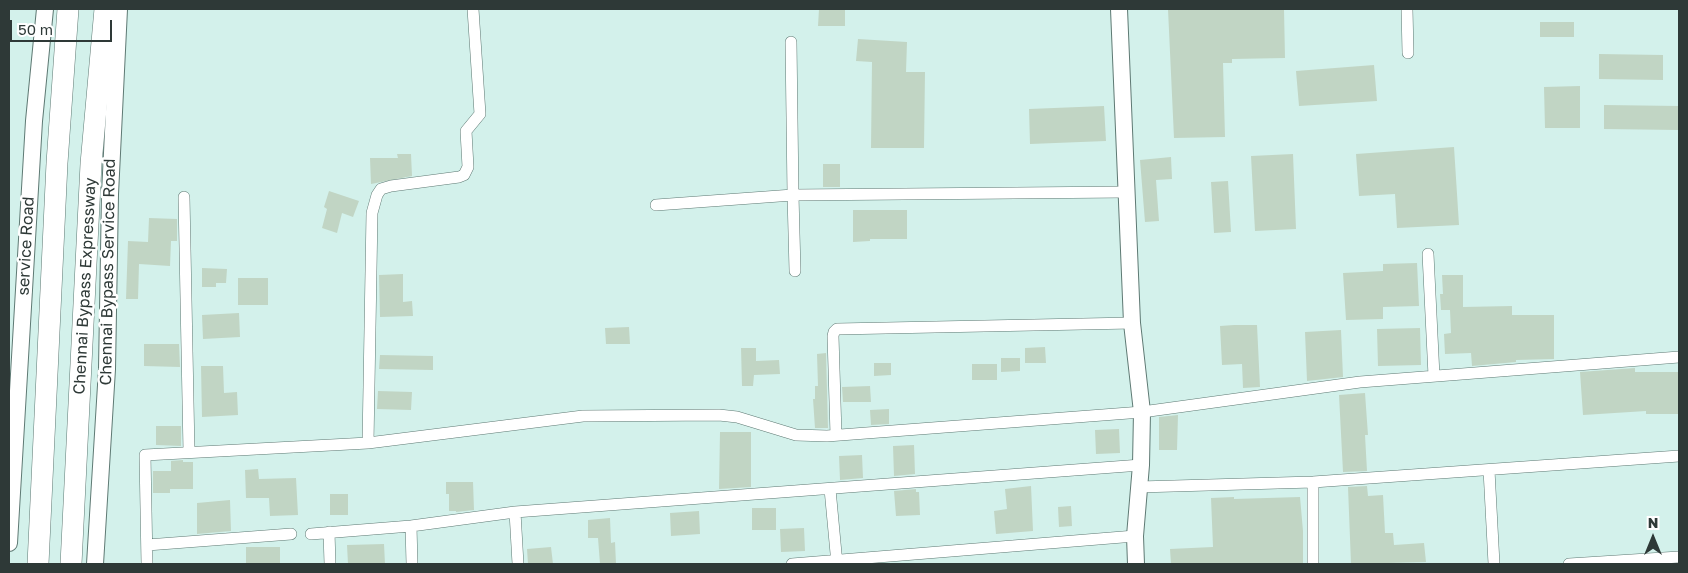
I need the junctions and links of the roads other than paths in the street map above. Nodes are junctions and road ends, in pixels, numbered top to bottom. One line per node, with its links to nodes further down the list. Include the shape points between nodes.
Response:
1 (45, 9): 35 (street, service Road, via 34,122)
2 (68, 9): 39 (highway, Chennai Bypass Expressway, via 57,163)
3 (105, 9): 40 (highway, Chennai Bypass Expressway, via 91,164)
4 (119, 9): 41 (street, Chennai Bypass Service Road, via 110,194 107,369)
5 (474, 9): 21 (street, via 480,114 466,131 468,167 459,177 382,189 372,214)
6 (1118, 9): 10 (street)
7 (1406, 9): 9 (street)
8 (791, 42): 11 (street)
9 (1408, 53)
10 (1126, 192): 11 (street); 16 (street)
11 (793, 195): 13 (street); 15 (street)
12 (184, 197): 22 (street)
13 (656, 205)
14 (1428, 254): 18 (street)
15 (795, 270)
16 (1132, 323): 19 (street); 20 (street, via 837,329 833,336)
17 (1679, 357): 18 (street)
18 (1434, 376): 19 (street, via 1360,382)
19 (1142, 412): 20 (street); 24 (street)
20 (836, 435): 21 (street, via 796,435 737,417 719,415 584,416)
21 (368, 442): 22 (street)
22 (189, 452): 36 (street, via 145,455)
23 (1679, 456): 25 (street)
24 (1141, 465): 27 (street); 28 (street)
25 (1489, 470): 26 (street); 49 (street)
26 (1313, 482): 27 (street); 48 (street)
27 (1139, 487): 34 (street)
28 (830, 488): 29 (street); 38 (street)
29 (516, 512): 30 (street); 45 (street)
30 (411, 526): 31 (street); 44 (street)
31 (329, 532): 33 (street); 43 (street)
32 (291, 534): 36 (street)
33 (311, 534)
34 (1135, 536): 38 (street); 47 (street)
35 (9, 543)
36 (147, 545): 42 (street)
37 (1679, 557): 50 (street)
38 (837, 562): 46 (street)
39 (38, 564)
40 (71, 564)
41 (95, 564)
42 (146, 564)
43 (330, 564)
44 (412, 564)
45 (518, 564)
46 (792, 564)
47 (1136, 564)
48 (1313, 564)
49 (1494, 564)
50 (1569, 564)

